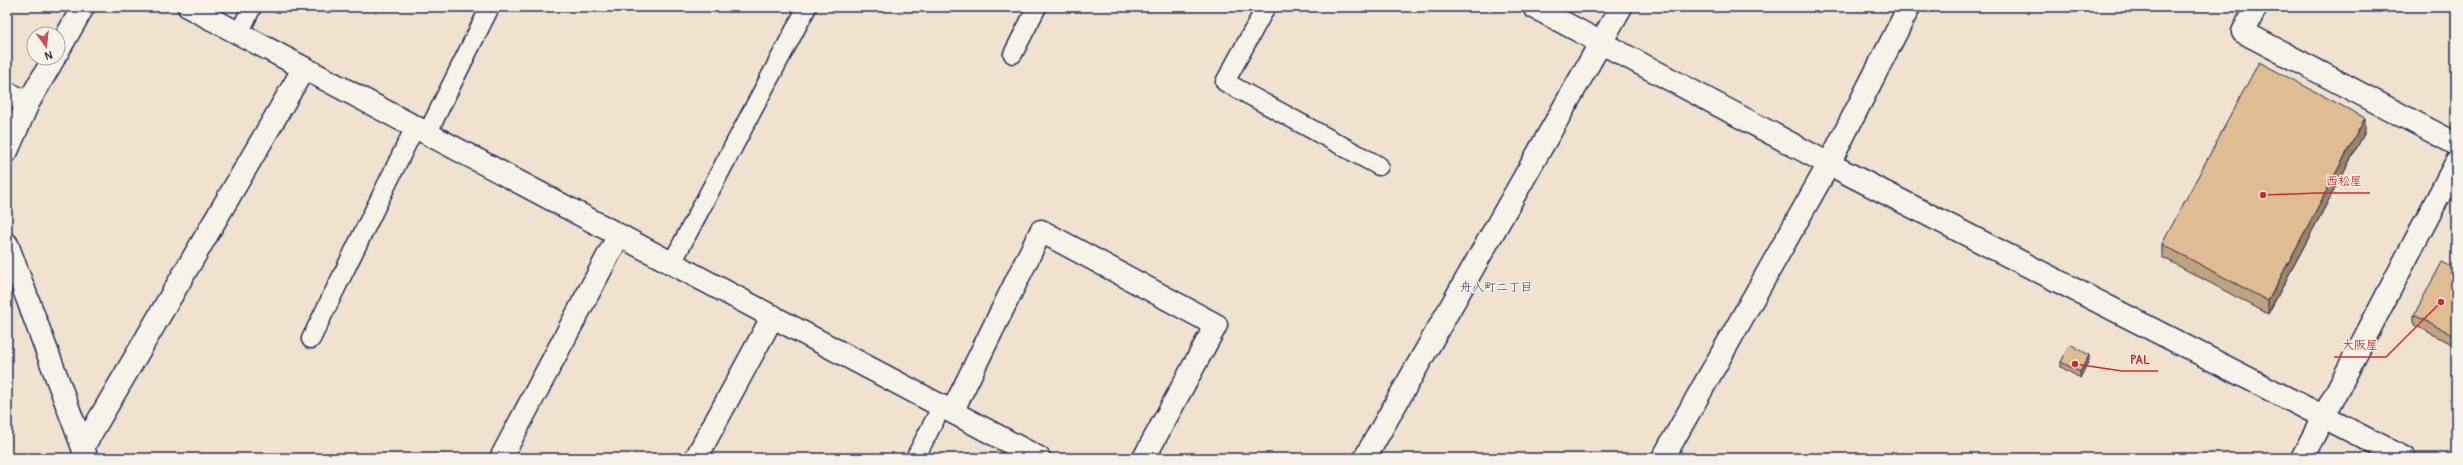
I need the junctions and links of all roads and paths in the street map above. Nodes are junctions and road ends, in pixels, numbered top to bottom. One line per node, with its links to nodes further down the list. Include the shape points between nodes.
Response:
1 (83, 7): 13 (street)
2 (189, 7): 12 (street)
3 (252, 7): 12 (lane)
4 (490, 7): 20 (lane)
5 (807, 7): 28 (lane)
6 (1037, 7): 15 (lane)
7 (1266, 7): 25 (lane, via 1225,82)
8 (1534, 7): 14 (street)
9 (1621, 7): 14 (street)
10 (1908, 7): 24 (street)
11 (2256, 7): 21 (street, via 2243,32)
12 (239, 34): 17 (street)
13 (66, 37)
14 (1602, 43): 24 (street); 39 (street)
15 (1013, 54)
16 (49, 66): 19 (street)
17 (304, 68): 20 (street); 33 (street)
18 (7, 93): 19 (street)
19 (28, 103): 22 (street)
20 (421, 131): 26 (street); 30 (lane)
21 (2456, 144)
22 (7, 151)
23 (2456, 163): 32 (street)
24 (1829, 164): 32 (street); 40 (street)
25 (1379, 166)
26 (619, 235): 28 (street); 34 (street)
27 (7, 244): 33 (street)
28 (672, 263): 29 (street)
29 (773, 316): 31 (street); 35 (street)
30 (311, 339)
31 (947, 409): 36 (lane); 37 (street); 38 (street, via 1041,231 1216,325)
32 (2324, 416): 41 (street); 42 (street)
33 (85, 452)
34 (501, 458)
35 (696, 458)
36 (916, 458)
37 (1039, 458)
38 (1144, 458)
39 (1365, 458)
40 (1663, 458)
41 (2302, 458)
42 (2404, 458)

